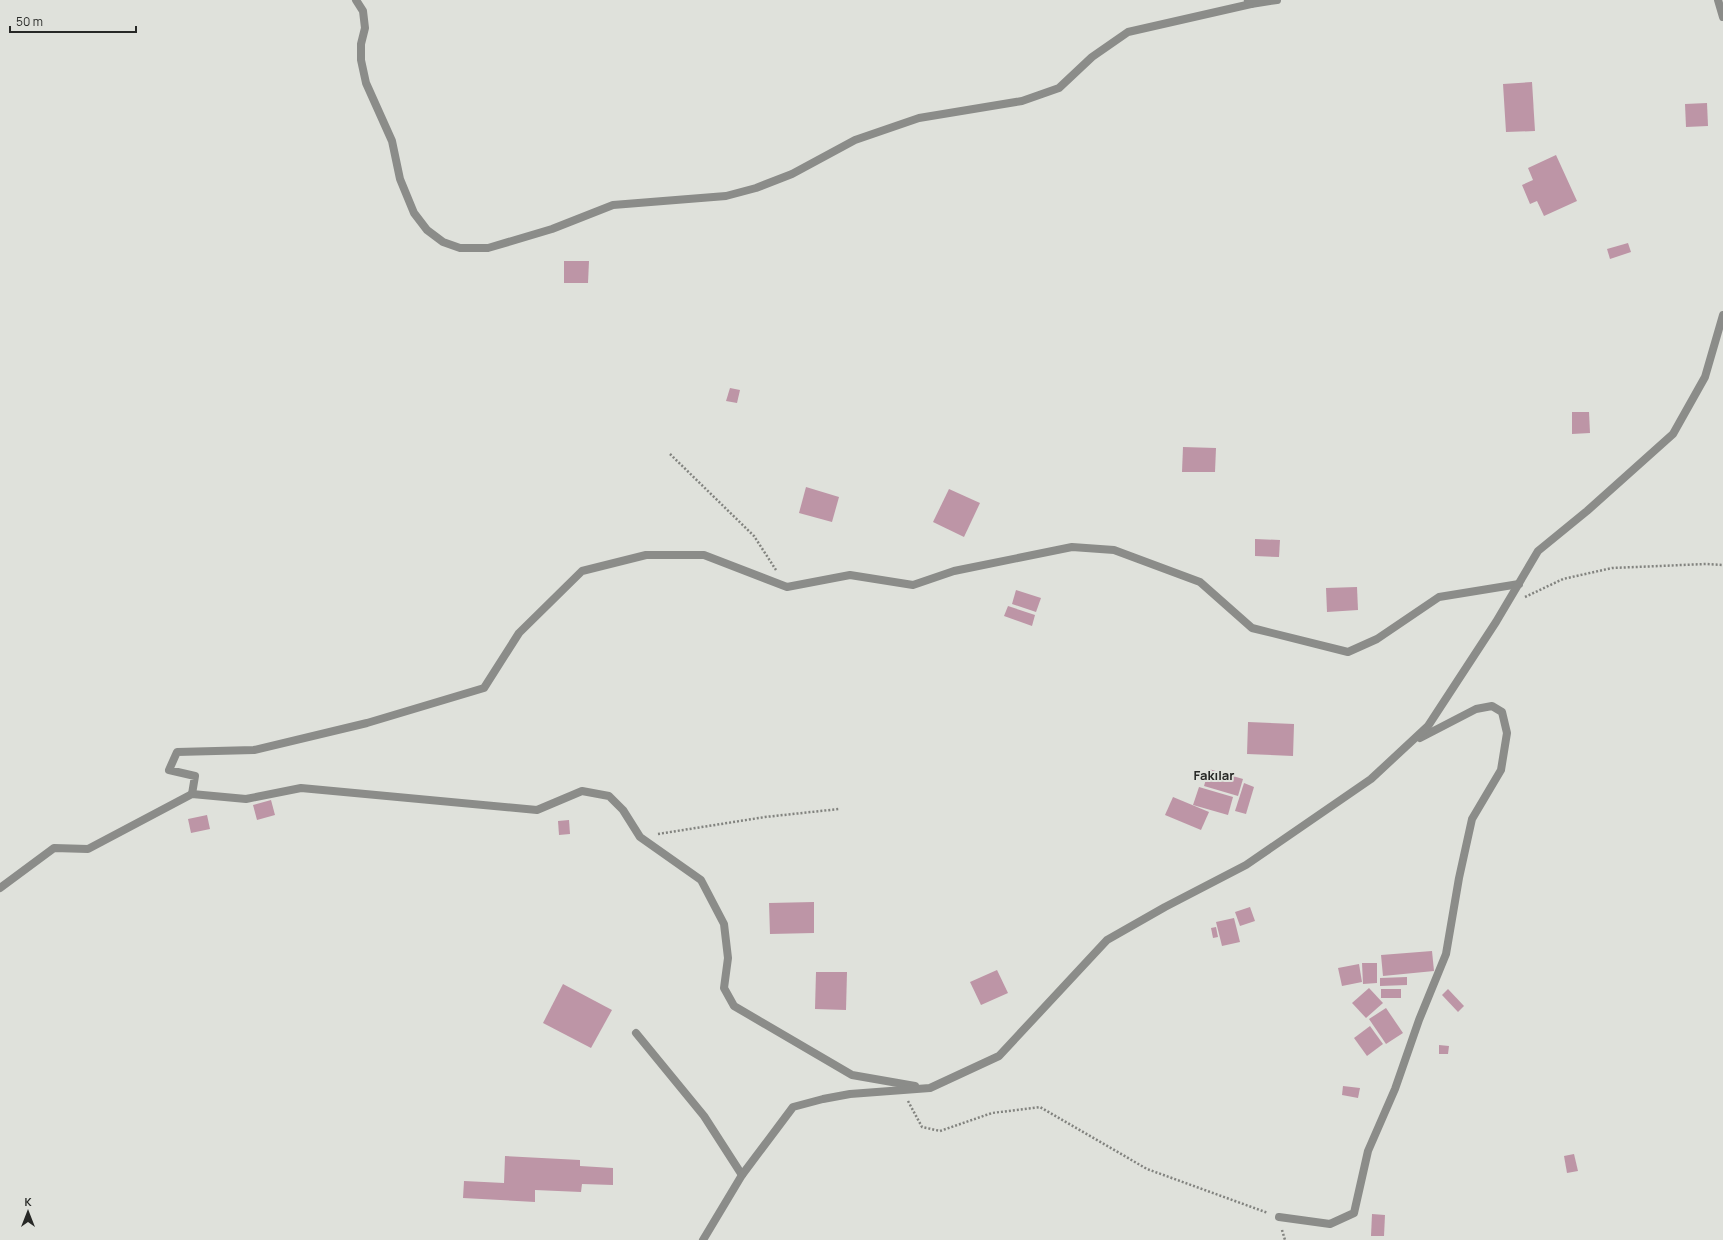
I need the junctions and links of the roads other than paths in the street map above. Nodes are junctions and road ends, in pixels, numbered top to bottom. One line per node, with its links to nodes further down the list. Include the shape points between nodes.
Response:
1 (356, 0): 4 (street, via 363,10 365,28 361,44 364,75 392,141 400,179 414,213 427,230 443,242 460,248 488,248 552,229 613,205 726,196 756,188 792,174 855,140 919,118 1022,101 1059,88 1092,57 1128,32)
2 (1277, 0): 4 (street)
3 (1718, 0): 5 (street)
4 (1249, 2)
5 (1723, 17)
6 (1723, 315): 7 (street, via 1705,377 1673,434 1538,551)
7 (1518, 584): 8 (street, via 1428,726); 9 (street, via 1439,597 1378,639 1348,652 1252,628 1200,582 1114,550 1072,547 954,571 913,585 850,574 787,587 704,555 646,555 582,571 519,632 484,688 367,723 254,750 177,752 170,770 196,776)
8 (1410, 743): 12 (street, via 1371,779 1246,865 1108,940 999,1056); 14 (street, via 1476,709 1492,706 1502,712 1506,733 1501,770 1472,819 1446,954 1419,1020 1396,1089 1368,1151 1354,1213 1330,1224)
9 (192, 794): 10 (street, via 88,849 54,848); 12 (street, via 246,799 301,788 537,810 582,791 609,796 623,810 640,837 701,880 724,924 728,958 724,988 734,1006 852,1075)
10 (0, 888)
11 (636, 1033): 13 (street, via 704,1116)
12 (930, 1088): 13 (street, via 850,1094 793,1107)
13 (742, 1175): 15 (street)
14 (1279, 1217)
15 (703, 1240)

